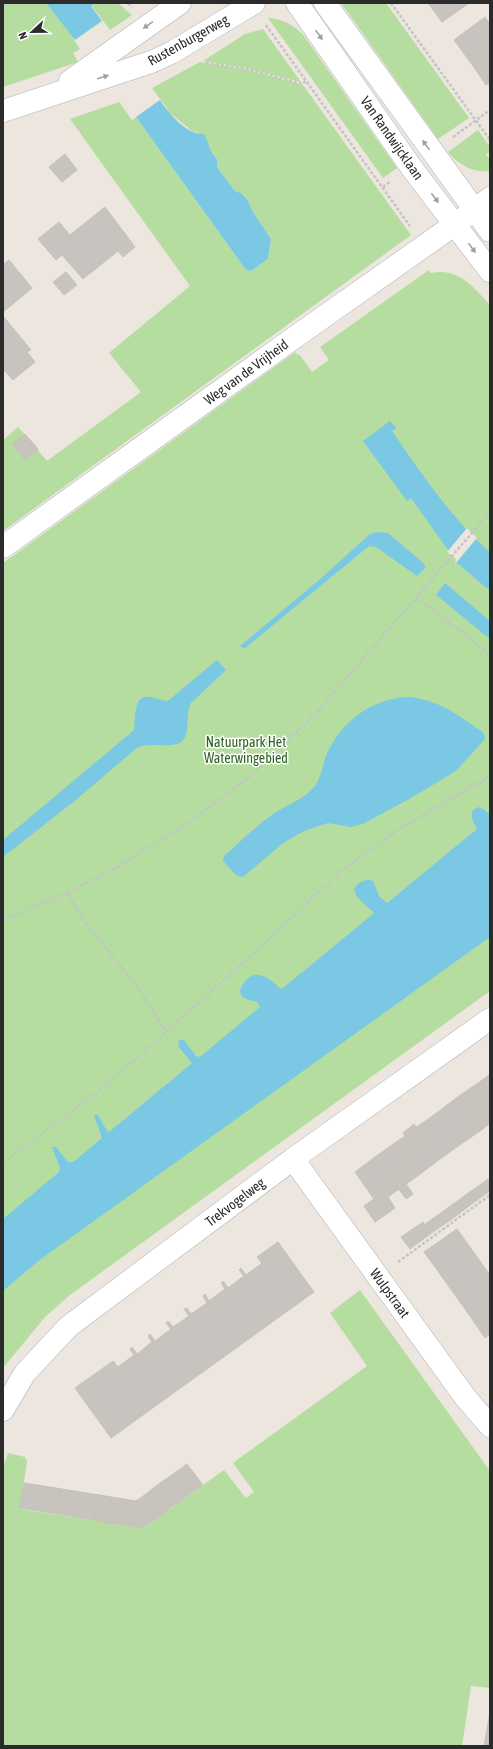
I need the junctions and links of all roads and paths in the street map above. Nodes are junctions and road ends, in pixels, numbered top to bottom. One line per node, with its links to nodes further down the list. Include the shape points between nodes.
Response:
1 (180, 3): 9 (street, Rustenburgerweg, one-way to 9)
2 (254, 3): 7 (street, Rustenburgerweg)
3 (297, 3): 16 (street, Van Randwijcklaan, one-way to 16)
4 (325, 3): 15 (street, Van Randwijcklaan, one-way to 4)
5 (391, 3): 12 (path)
6 (266, 24): 8 (path)
7 (189, 42): 8 (path, via 201,62 248,69 302,84); 9 (street, Rustenburgerweg, one-way to 7, via 151,62)
8 (306, 81): 18 (path)
9 (52, 94): 11 (street, Rustenburgerweg)
10 (490, 110): 12 (path)
11 (3, 111)
12 (476, 121): 13 (path); 14 (path)
13 (490, 140)
14 (448, 141)
15 (482, 204): 16 (street, Weg van de Vrijheid); 17 (street, Van Randwijcklaan)
16 (454, 225): 18 (street, Weg van de Vrijheid); 19 (street, Van Randwijcklaan, one-way to 19)
17 (490, 231)
18 (424, 246): 21 (street, Weg van de Vrijheid)
19 (490, 271)
20 (490, 512): 22 (path)
21 (3, 547)
22 (416, 597): 23 (path); 25 (path, via 319,710 253,774 163,840)
23 (490, 656)
24 (490, 776): 28 (path, via 396,831 363,854 318,891 242,964)
25 (67, 893): 26 (path); 28 (path, via 86,923 132,979)
26 (3, 920)
27 (490, 1018): 29 (street, Trekvogelweg)
28 (165, 1030): 30 (path, via 87,1100)
29 (293, 1159): 32 (street, Wulpstraat); 33 (street, Trekvogelweg, via 69,1326 26,1373)
30 (3, 1163)
31 (490, 1195): 32 (path)
32 (378, 1277): 34 (street, Wulpstraat, via 465,1397)
33 (3, 1410)
34 (490, 1426)

